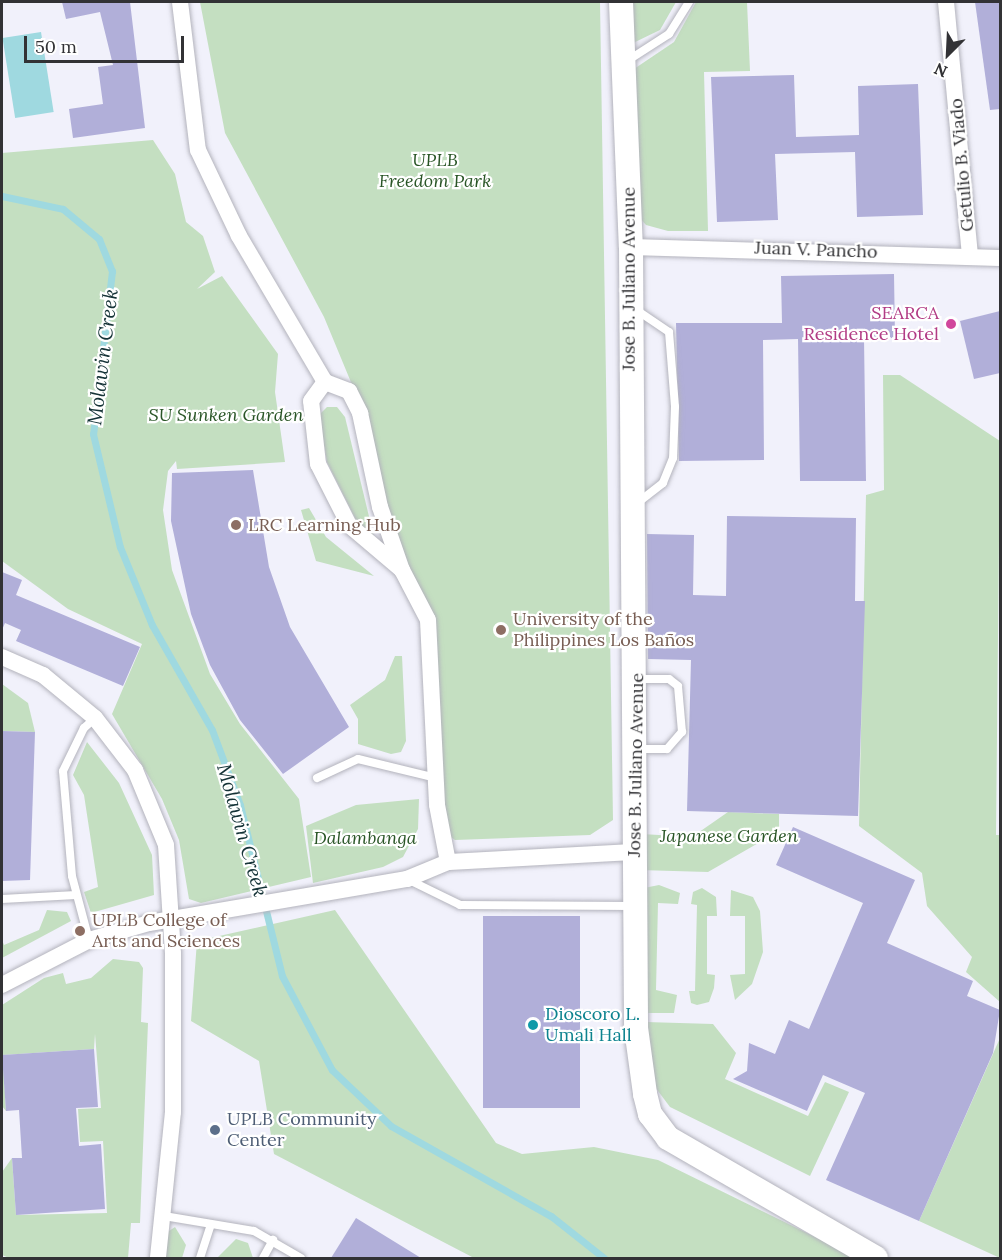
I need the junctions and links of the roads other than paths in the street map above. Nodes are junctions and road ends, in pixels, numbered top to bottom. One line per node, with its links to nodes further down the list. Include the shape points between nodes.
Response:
1 (180, 2): 10 (street, via 198,150 239,236)
2 (621, 2): 5 (street, Jose B. Juliano Avenue)
3 (688, 2): 5 (lane, via 669,34)
4 (946, 2): 7 (street, Getulio B. Viado)
5 (622, 64): 6 (street, Jose B. Juliano Avenue)
6 (631, 247): 7 (street, Juan V. Pancho); 9 (street, Jose B. Juliano Avenue)
7 (970, 256): 8 (street, Juan V. Pancho)
8 (1000, 258)
9 (627, 304): 11 (street, Jose B. Juliano Avenue); 11 (lane, via 669,332 675,367 673,458 657,489)
10 (325, 382): 12 (street, via 349,391 360,413 380,507); 12 (street, via 311,401 318,464 349,525)
11 (633, 506): 14 (street, Jose B. Juliano Avenue)
12 (402, 570): 18 (street, via 428,620)
13 (2, 657): 15 (street, via 43,675)
14 (637, 679): 16 (street, Jose B. Juliano Avenue); 16 (lane, via 669,680 678,686 682,732 667,749)
15 (95, 718): 22 (lane, via 84,728 63,771); 25 (street, via 135,770 166,845)
16 (636, 749): 19 (street, Jose B. Juliano Avenue)
17 (317, 778): 18 (lane, via 358,759)
18 (436, 778): 20 (street)
19 (634, 852): 20 (street); 24 (street, Jose B. Juliano Avenue)
20 (448, 862): 21 (street)
21 (407, 879): 24 (lane, via 460,905); 25 (street, via 312,892)
22 (76, 895): 23 (lane); 26 (lane)
23 (2, 899)
24 (636, 906): 35 (street, Jose B. Juliano Avenue, via 636,1028 650,1114 668,1138)
25 (173, 920): 26 (street); 28 (street, via 173,1112)
26 (89, 940): 27 (street)
27 (2, 985)
28 (164, 1216): 29 (lane); 31 (street)
29 (210, 1227): 30 (lane, via 233,1226); 32 (lane)
30 (273, 1240): 33 (lane); 34 (lane)
31 (158, 1258)
32 (200, 1258)
33 (264, 1258)
34 (301, 1258)
35 (876, 1258)

